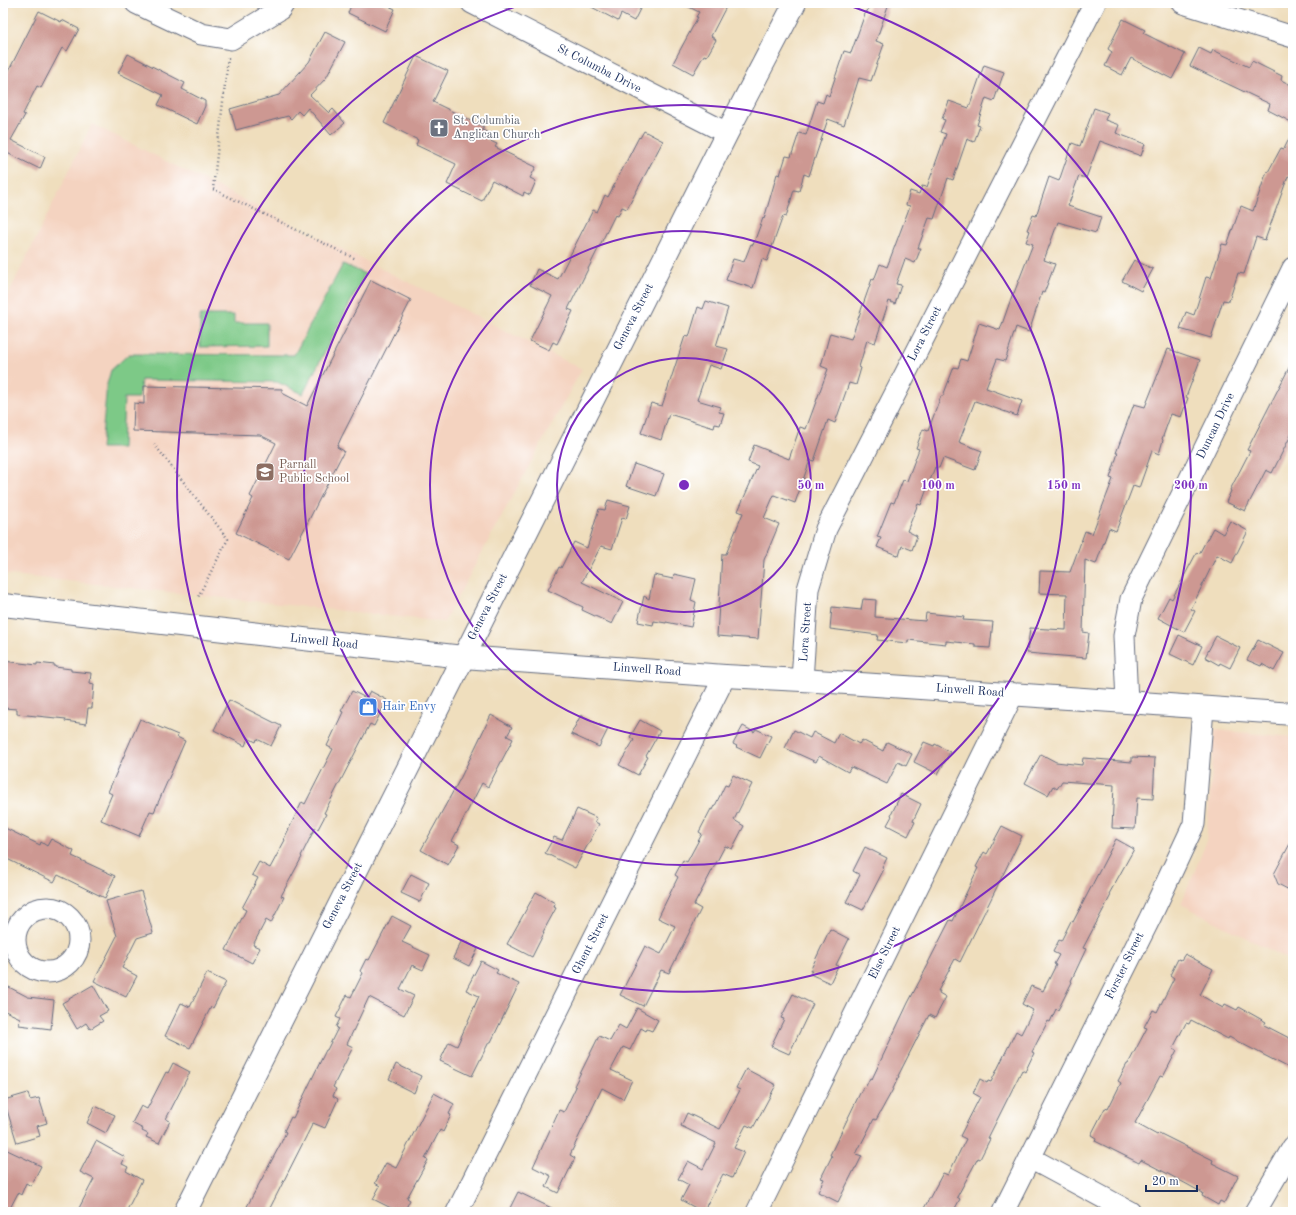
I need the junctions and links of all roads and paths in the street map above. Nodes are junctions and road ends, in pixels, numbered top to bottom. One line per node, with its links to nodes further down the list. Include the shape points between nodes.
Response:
1 (136, 3): 8 (street, via 201,34)
2 (284, 3): 8 (street, via 280,9)
3 (472, 3): 9 (street, St Columba Drive)
4 (795, 3): 9 (main road, Geneva Street)
5 (1095, 3): 17 (street, Lora Street, via 826,529 808,589)
6 (1182, 3): 7 (street)
7 (1293, 37)
8 (231, 39): 10 (path, via 213,189)
9 (727, 133): 15 (main road, Geneva Street)
10 (356, 259)
11 (1293, 268): 19 (street, Duncan Drive, via 1131,599 1124,636)
12 (154, 444): 13 (path, via 228,539)
13 (198, 597)
14 (3, 605): 15 (main road, Linwell Road)
15 (463, 657): 16 (main road, Linwell Road); 24 (main road, Geneva Street)
16 (725, 676): 17 (main road, Linwell Road); 25 (street, Ghent Street)
17 (802, 680): 18 (main road, Linwell Road)
18 (1013, 694): 19 (main road, Linwell Road); 26 (street, Else Street)
19 (1127, 702): 20 (main road, Linwell Road)
20 (1203, 708): 21 (main road, Linwell Road); 23 (street, Forster Street, via 1194,824)
21 (1293, 714)
22 (1293, 1147): 29 (street)
23 (1030, 1158): 27 (street, Forster Street); 28 (street)
24 (185, 1212)
25 (457, 1212)
26 (757, 1212)
27 (1003, 1212)
28 (1130, 1212)
29 (1255, 1212)

